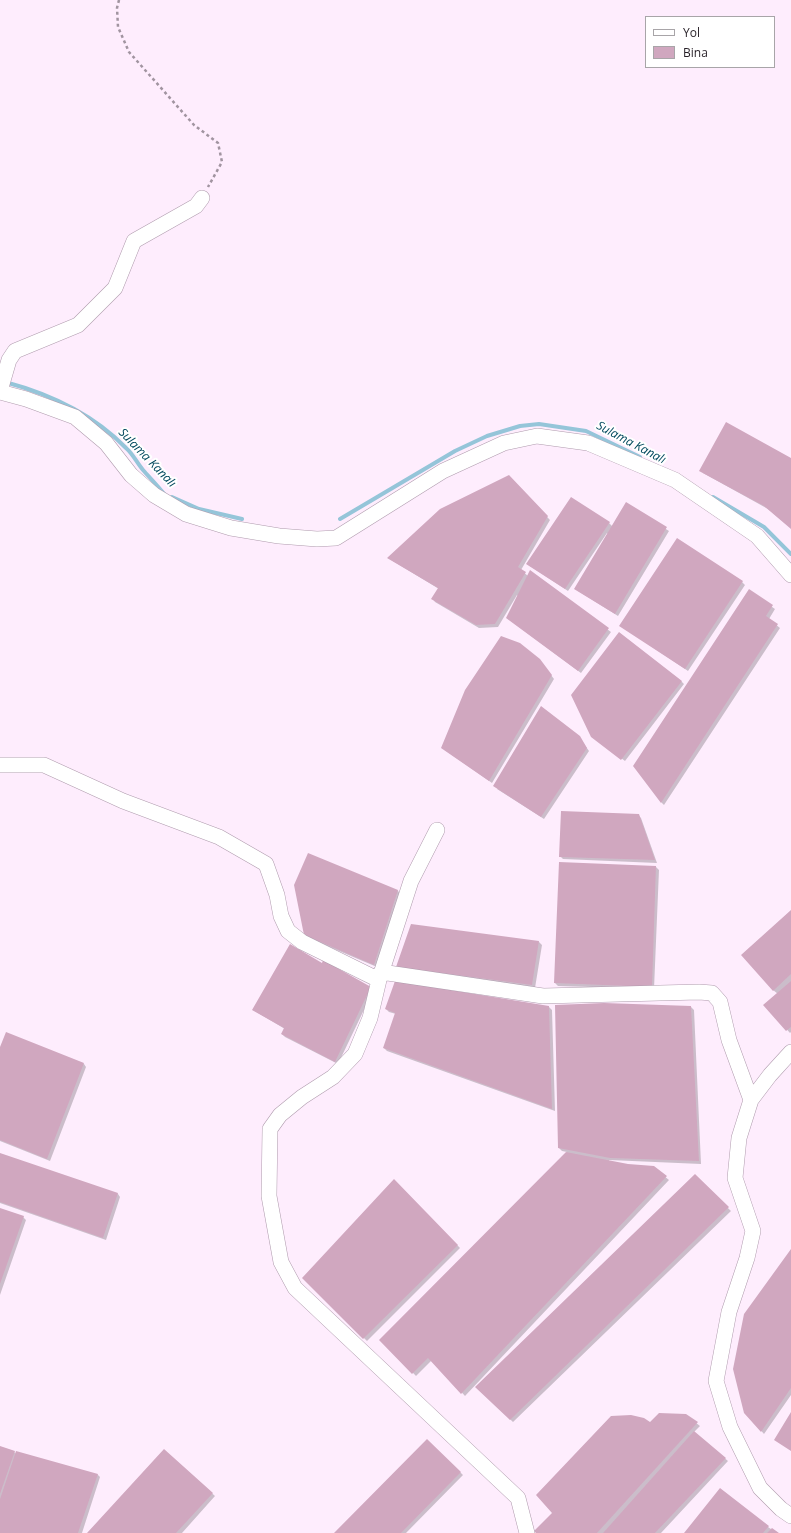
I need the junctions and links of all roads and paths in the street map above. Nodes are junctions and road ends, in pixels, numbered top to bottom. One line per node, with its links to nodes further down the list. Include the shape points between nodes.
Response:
1 (119, 0): 2 (path, via 118,27 129,52 194,125 218,144 222,162)
2 (202, 198): 3 (street, via 196,206 134,240 115,288 78,325 15,351 9,360)
3 (0, 392): 4 (street, via 75,417 106,443 131,475 154,495 186,514 231,528 279,536 336,538 443,471 504,443 537,436 588,443 675,480 758,536)
4 (791, 575)
5 (0, 765): 7 (street, via 44,765 123,801 220,837 266,864 288,931 302,942)
6 (437, 830): 7 (street, via 411,881)
7 (380, 976): 9 (street, via 543,996 712,993 720,1002 729,1040); 11 (street, via 370,1018 355,1054 333,1077 280,1115 270,1129 269,1196 281,1262 295,1288 518,1498)
8 (791, 1052): 9 (street)
9 (752, 1100): 10 (street, via 739,1138 735,1178 753,1231 729,1312 716,1381 730,1427 760,1488)
10 (791, 1516)
11 (527, 1533)

